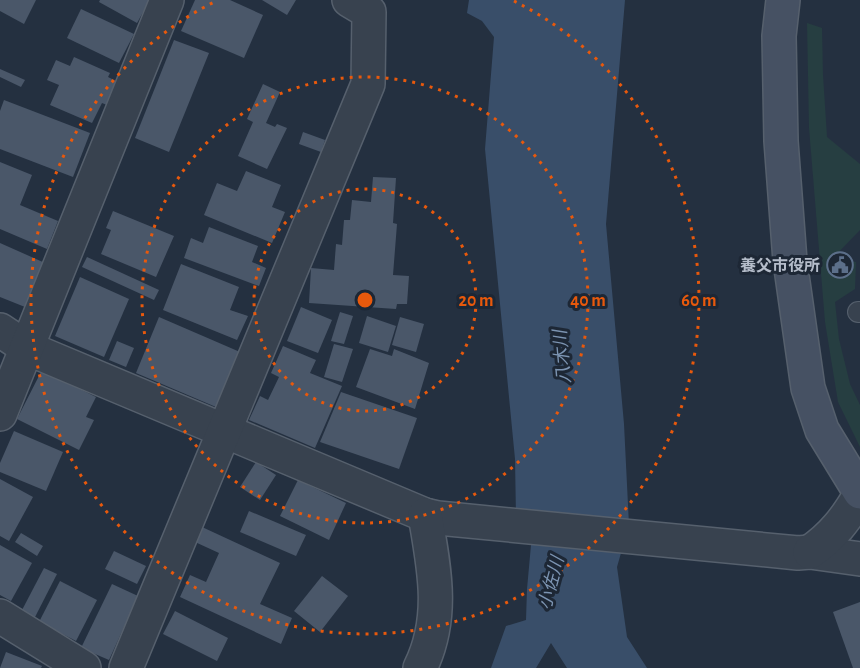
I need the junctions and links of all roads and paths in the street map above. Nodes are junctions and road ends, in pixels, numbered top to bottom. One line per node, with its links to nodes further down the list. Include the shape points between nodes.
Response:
1 (168, 0): 5 (street)
2 (349, 0): 7 (street, via 369,12 368,84)
3 (783, 0): 8 (street, via 779,36 781,141 790,261 808,388 822,430)
4 (0, 330): 5 (street)
5 (27, 348): 6 (street); 7 (street)
6 (0, 414)
7 (225, 430): 9 (street); 14 (street)
8 (860, 494): 10 (street, via 844,521 823,543)
9 (431, 516): 10 (street); 15 (street, via 434,625)
10 (804, 553): 11 (street)
11 (860, 559)
12 (0, 616): 13 (street)
13 (84, 668)
14 (126, 668)
15 (420, 668)

